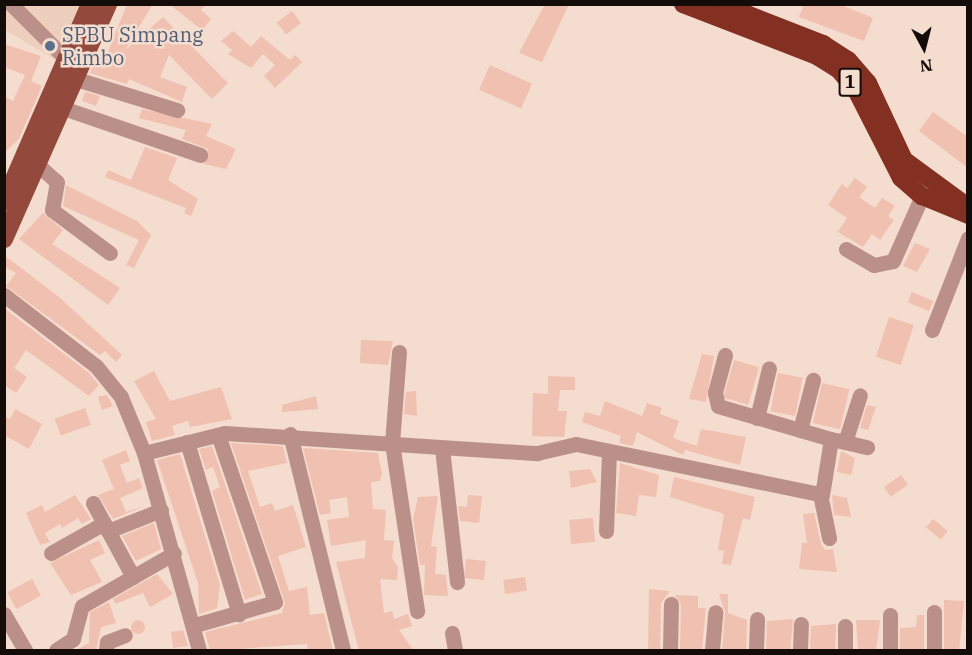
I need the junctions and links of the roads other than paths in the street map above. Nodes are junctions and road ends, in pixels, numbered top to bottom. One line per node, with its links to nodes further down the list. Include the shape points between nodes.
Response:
1 (11, 4): 6 (street)
2 (108, 4): 7 (main road)
3 (683, 4): 13 (highway, 1, via 817,56 839,70 856,90 893,169)
4 (722, 4): 15 (highway, 1, via 823,44 848,60 868,83 904,160)
5 (89, 6): 6 (main road)
6 (68, 61): 12 (main road)
7 (76, 79): 8 (main road); 9 (street)
8 (63, 108): 10 (street); 11 (main road)
9 (177, 111)
10 (200, 155)
11 (38, 165): 12 (main road); 20 (street, via 57,182 52,210)
12 (21, 183): 14 (main road); 18 (main road)
13 (922, 196): 16 (highway, 1); 19 (street, via 893,261 874,266)
14 (4, 202)
15 (968, 207)
16 (968, 215)
17 (968, 238): 22 (street)
18 (4, 239)
19 (846, 249)
20 (110, 253)
21 (4, 295): 38 (street, via 105,375)
22 (932, 330)
23 (399, 352): 34 (street)
24 (724, 355): 28 (street, via 716,403)
25 (769, 369): 28 (street)
26 (813, 380): 29 (street)
27 (860, 394): 32 (street)
28 (757, 418): 29 (street)
29 (800, 430): 32 (street)
30 (290, 434): 31 (street); 34 (street); 68 (street)
31 (218, 435): 33 (street); 54 (street, via 275,600)
32 (838, 440): 35 (street); 39 (street)
33 (187, 442): 38 (street); 54 (street)
34 (392, 443): 36 (street); 50 (street)
35 (867, 447)
36 (442, 448): 37 (street, via 537,453 576,444); 48 (street)
37 (609, 452): 39 (street); 43 (street)
38 (144, 453): 41 (street)
39 (822, 495): 44 (street)
40 (93, 502): 42 (street)
41 (161, 510): 42 (street); 46 (street)
42 (106, 527): 45 (street); 47 (street)
43 (606, 531)
44 (829, 538)
45 (51, 553)
46 (174, 553): 47 (street); 59 (street)
47 (133, 577): 57 (street, via 82,606)
48 (458, 582)
49 (671, 604): 70 (street)
50 (417, 611)
51 (715, 612): 71 (street)
52 (934, 612): 76 (street)
53 (4, 614): 64 (street)
54 (239, 614): 59 (street)
55 (890, 615): 75 (street)
56 (757, 619): 72 (street)
57 (75, 623): 65 (street, via 73,639); 66 (street)
58 (801, 624): 73 (street)
59 (195, 625): 63 (street)
60 (845, 626): 74 (street)
61 (452, 633): 69 (street)
62 (125, 635): 67 (street, via 107,642)
63 (195, 649)
64 (25, 651)
65 (56, 651)
66 (81, 651)
67 (106, 651)
68 (343, 651)
69 (455, 651)
70 (670, 651)
71 (712, 651)
72 (756, 651)
73 (800, 651)
74 (845, 651)
75 (890, 651)
76 (934, 651)

